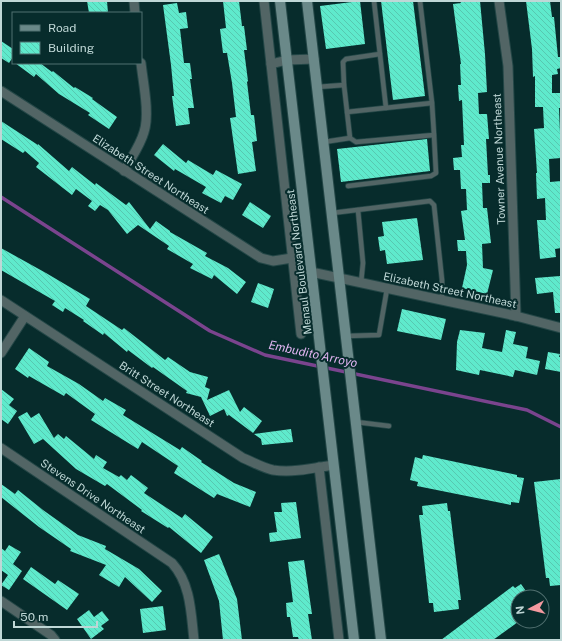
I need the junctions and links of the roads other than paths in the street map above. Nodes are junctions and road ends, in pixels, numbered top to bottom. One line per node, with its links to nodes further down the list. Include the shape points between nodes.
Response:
1 (134, 1): 8 (street)
2 (264, 1): 13 (street)
3 (280, 1): 11 (main road, Menaul Boulevard Northeast)
4 (307, 1): 10 (main road)
5 (374, 1): 9 (lane)
6 (420, 1): 17 (lane)
7 (499, 1): 35 (street, Towner Avenue Northeast, via 508,66)
8 (135, 12)
9 (380, 54): 14 (lane, via 346,59 343,62); 18 (lane)
10 (314, 58): 11 (street); 15 (main road)
11 (287, 60): 13 (street); 28 (main road, Menaul Boulevard Northeast)
12 (141, 64): 23 (street, via 145,130)
13 (271, 64): 27 (street)
14 (344, 85): 15 (lane); 19 (lane)
15 (317, 87): 22 (main road)
16 (1, 91): 23 (street, Elizabeth Street Northeast)
17 (432, 104): 18 (lane); 20 (lane)
18 (386, 108): 19 (lane)
19 (347, 112): 21 (lane)
20 (434, 134): 21 (lane, via 356,142); 24 (lane, via 436,173 431,176)
21 (350, 138): 22 (lane)
22 (323, 142): 26 (main road)
23 (124, 171): 27 (street, Elizabeth Street Northeast, via 261,258 273,261)
24 (348, 186)
25 (358, 210): 26 (lane); 30 (lane, via 363,263); 33 (lane, via 430,201 434,205)
26 (332, 213): 29 (main road)
27 (292, 258): 37 (street)
28 (311, 272): 29 (street, Elizabeth Street Northeast); 43 (main road, Menaul Boulevard Northeast)
29 (340, 278): 30 (street, Elizabeth Street Northeast); 38 (main road)
30 (361, 283): 31 (street, Elizabeth Street Northeast)
31 (387, 288): 33 (street, Elizabeth Street Northeast); 38 (lane, via 379,335)
32 (1, 300): 34 (street, Britt Street Northeast)
33 (442, 300): 35 (street, Elizabeth Street Northeast)
34 (25, 316): 39 (street); 44 (street, Britt Street Northeast, via 243,458 272,470)
35 (516, 316): 36 (street, Elizabeth Street Northeast)
36 (561, 328)
37 (301, 334)
38 (346, 336): 40 (main road)
39 (1, 353)
40 (356, 422): 41 (lane); 50 (main road)
41 (389, 426)
42 (1, 448): 47 (street, Stevens Drive Northeast, via 172,563 179,571 188,594)
43 (333, 465): 44 (street, Britt Street Northeast); 49 (main road, Menaul Boulevard Northeast)
44 (319, 467): 48 (street)
45 (1, 601): 46 (street)
46 (55, 640)
47 (194, 640)
48 (339, 640)
49 (354, 640)
50 (382, 640)

